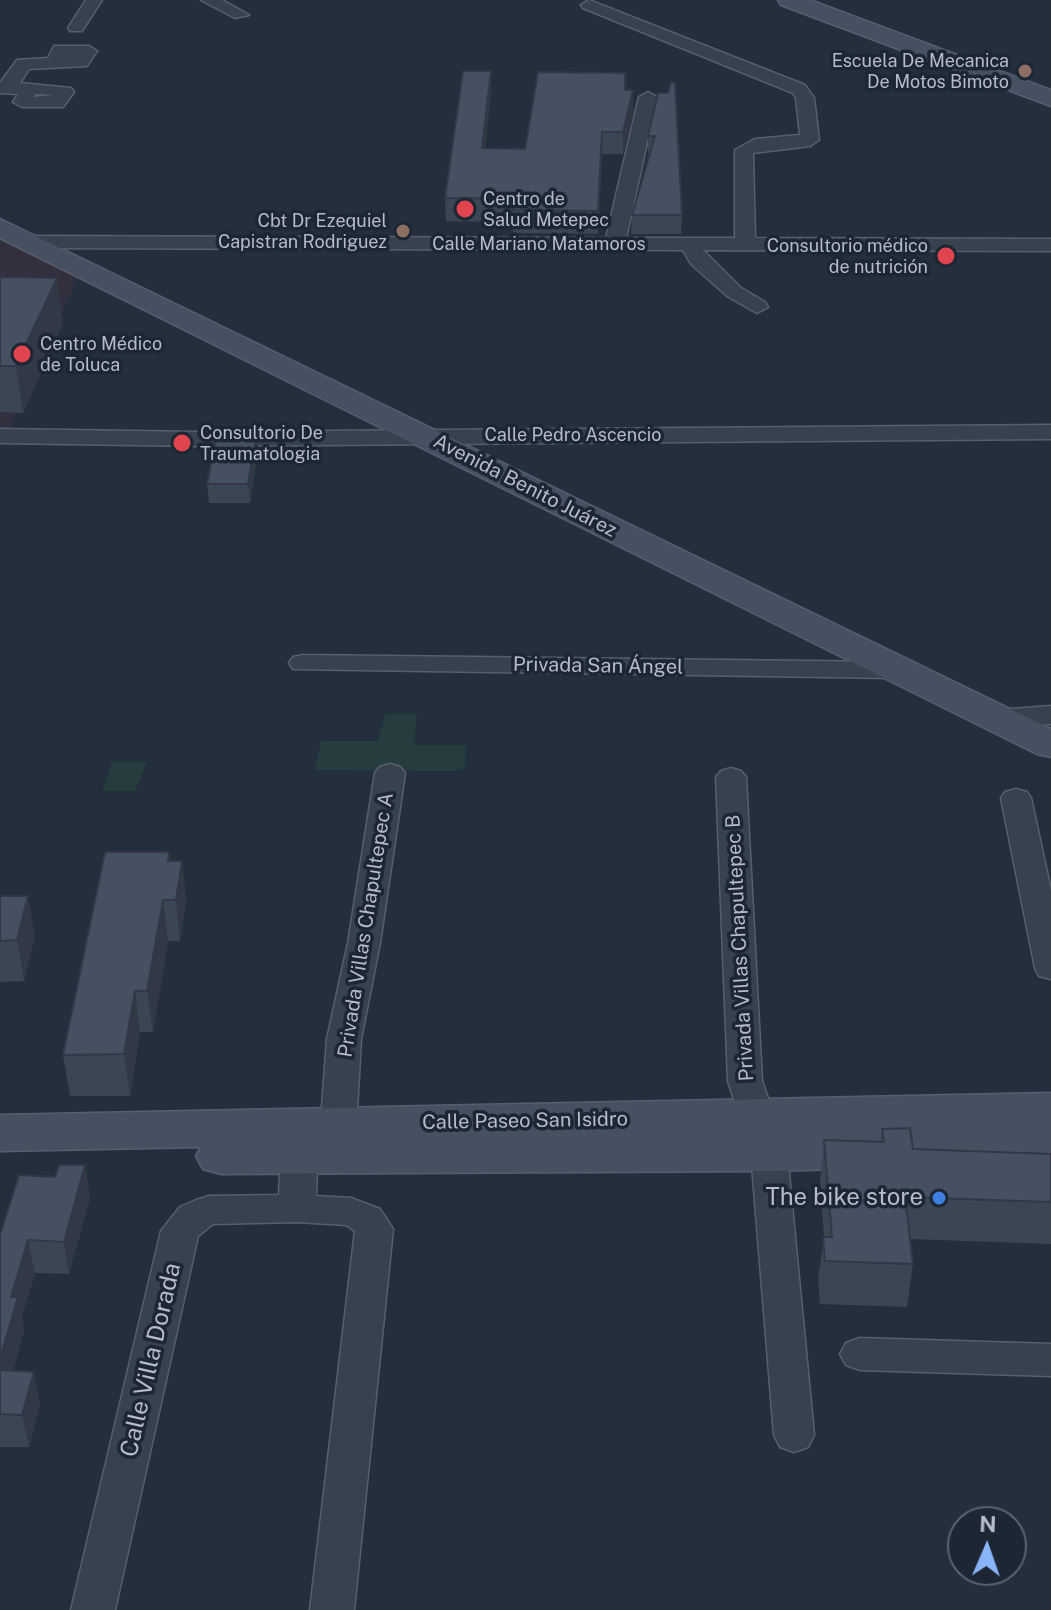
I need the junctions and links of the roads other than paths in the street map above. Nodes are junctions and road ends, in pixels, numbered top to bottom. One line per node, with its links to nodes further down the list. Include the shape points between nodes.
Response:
1 (94, 0): 6 (street)
2 (209, 0): 5 (street)
3 (789, 0): 11 (main road)
4 (589, 5): 18 (street, via 799,89 805,98 810,140 744,150)
5 (241, 15)
6 (76, 28)
7 (54, 63): 8 (street, via 23,64)
8 (4, 88): 9 (street)
9 (29, 90)
10 (648, 97): 16 (street)
11 (1051, 99)
12 (0, 209): 15 (main road, Avenida Benito Juárez)
13 (0, 227): 14 (main road, Avenida Benito Juárez)
14 (27, 242): 15 (street, Calle Mariano Matamoros); 24 (main road, Avenida Benito Juárez)
15 (69, 242): 16 (street, Calle Mariano Matamoros); 23 (main road, Avenida Benito Juárez)
16 (615, 244): 17 (street, Calle Mariano Matamoros)
17 (690, 244): 18 (street, Calle Mariano Matamoros); 20 (street, via 698,260)
18 (745, 244): 19 (street, Calle Mariano Matamoros)
19 (1051, 245)
20 (757, 307)
21 (1051, 432): 23 (street, Calle Pedro Ascencio)
22 (0, 436): 24 (street, Calle Pedro Ascencio)
23 (467, 436): 24 (street, Calle Pedro Ascencio); 27 (main road, Avenida Benito Juárez)
24 (428, 437): 26 (main road, Avenida Benito Juárez)
25 (303, 663): 26 (street, Privada San Ángel)
26 (893, 670): 27 (main road, Avenida Benito Juárez, via 998,719)
27 (1050, 723)
28 (390, 773): 35 (street, Privada Villas Chapultepec A, via 364,943)
29 (731, 777): 34 (street, Privada Villas Chapultepec B, via 741,1035 745,1081)
30 (1016, 798): 31 (street)
31 (1051, 968)
32 (1051, 1111): 34 (main road, Calle Paseo San Isidro)
33 (0, 1133): 35 (main road, Calle Paseo San Isidro)
34 (762, 1135): 35 (main road, Calle Paseo San Isidro); 36 (main road, Calle Paseo San Isidro); 41 (street, Privada Villas Chapultepec B)
35 (319, 1140): 37 (main road, Calle Paseo San Isidro); 38 (street)
36 (1051, 1145)
37 (0, 1158)
38 (297, 1208): 42 (street, Calle Villa Dorada, via 209,1210 180,1231); 43 (street, Calle Villa Dorada, via 351,1212 374,1229)
39 (860, 1354): 40 (street)
40 (1051, 1360)
41 (794, 1435)
42 (93, 1610)
43 (332, 1610)

